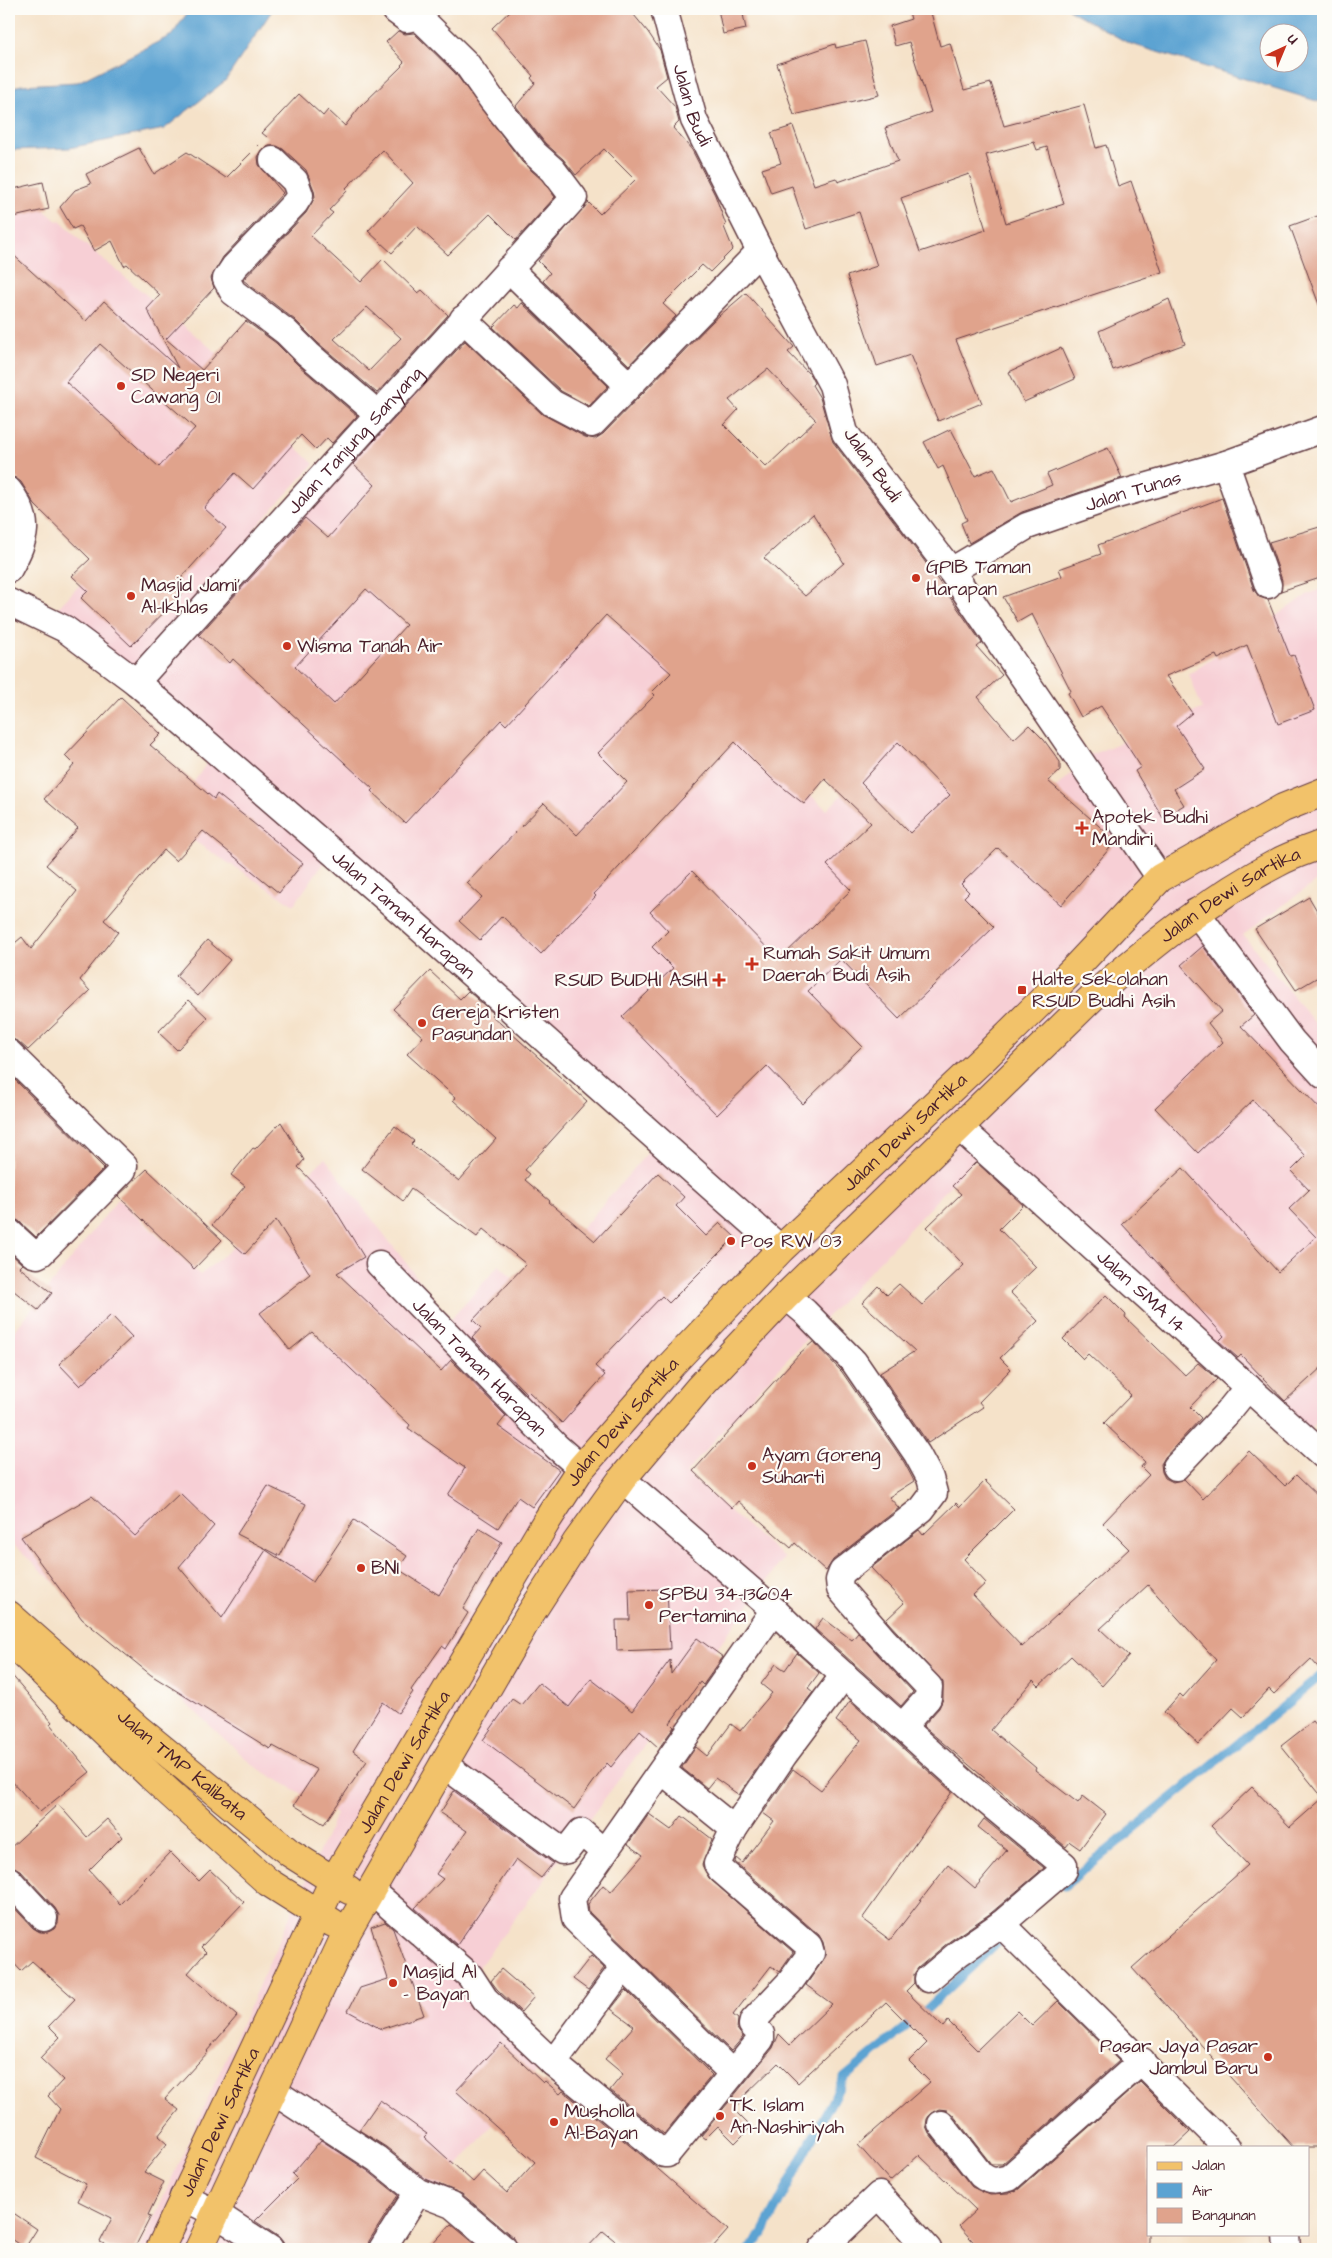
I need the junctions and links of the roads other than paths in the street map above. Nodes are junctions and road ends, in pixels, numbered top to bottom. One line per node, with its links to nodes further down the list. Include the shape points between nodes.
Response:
1 (664, 9): 4 (street, Jalan Budi, via 694,120)
2 (396, 11): 5 (street, Jalan Tanjung Sanyang, via 407,19 422,20 466,63 534,153 553,170 574,198)
3 (273, 160): 8 (street, via 295,181 300,195 226,279 233,292 286,332)
4 (760, 251): 7 (street); 13 (street, Jalan Budi, via 832,385 845,433)
5 (509, 270): 6 (street, Jalan Tanjung Sanyang); 7 (street)
6 (463, 320): 7 (street, via 552,403 592,424); 8 (street, Jalan Tanjung Sanyang)
7 (628, 385)
8 (378, 414): 16 (street, Jalan Tanjung Sanyang)
9 (1323, 430): 10 (street, Jalan Tunas)
10 (1226, 464): 13 (street, Jalan Tunas, via 1117,495 1026,526); 14 (street)
11 (9, 491): 12 (street, via 26,524 19,550)
12 (9, 569)
13 (951, 571): 19 (street, Jalan Budi)
14 (1268, 584)
15 (9, 602): 16 (street, Jalan Taman Harapan, via 65,629)
16 (136, 682): 25 (street, Jalan Taman Harapan, via 397,908)
17 (1323, 792): 19 (main road, Jalan Dewi Sartika, via 1283,808)
18 (1323, 844): 20 (main road, Jalan Dewi Sartika, via 1278,862)
19 (1160, 878): 25 (main road, Jalan Dewi Sartika, via 986,1056)
20 (1196, 912): 22 (street, via 1292,1041); 23 (main road, Jalan Dewi Sartika, via 1100,990)
21 (9, 1053): 24 (street, via 124,1166 41,1253 33,1254)
22 (1323, 1075)
23 (960, 1128): 27 (main road, Jalan Dewi Sartika); 28 (street, Jalan SMA 14)
24 (9, 1232)
25 (781, 1249): 31 (main road, Jalan Dewi Sartika, via 672,1364)
26 (379, 1264): 31 (street, Jalan Taman Harapan)
27 (786, 1296): 32 (main road, Jalan Dewi Sartika, via 699,1388); 37 (street, via 854,1362 930,1478 934,1493 922,1509 842,1572 839,1580 840,1589 929,1687 928,1698)
28 (1248, 1387): 29 (street, Jalan SMA 14); 30 (street)
29 (1323, 1455)
30 (1176, 1467)
31 (581, 1468): 43 (main road, Jalan Dewi Sartika)
32 (622, 1479): 33 (street); 38 (main road, Jalan Dewi Sartika, via 529,1616)
33 (774, 1610): 36 (street); 39 (street)
34 (9, 1615): 43 (main road, Jalan TMP Kalibata, via 137,1728 290,1853)
35 (9, 1640): 45 (main road, Jalan TMP Kalibata, via 268,1882)
36 (844, 1675): 37 (street); 40 (street)
37 (902, 1727): 47 (street, via 1064,1865 1064,1870)
38 (443, 1764): 41 (street, via 562,1851 565,1852 581,1832); 44 (main road, Jalan Dewi Sartika)
39 (662, 1771): 40 (street); 41 (street)
40 (734, 1829): 53 (street, via 718,1860 718,1867 809,1946 812,1953 753,2021 752,2026 762,2038)
41 (604, 1852): 49 (street, via 572,1898 572,1910 575,1919)
42 (9, 1880): 46 (street)
43 (333, 1882): 44 (main road, Jalan TMP Kalibata); 45 (main road, Jalan Dewi Sartika)
44 (369, 1894): 48 (main road, Jalan Dewi Sartika); 52 (street, via 470,1976 485,1999)
45 (317, 1915): 48 (main road, Jalan TMP Kalibata); 58 (main road, Jalan Dewi Sartika)
46 (44, 1918)
47 (1007, 1929): 50 (street, via 959,1953); 51 (street)
48 (348, 1930): 54 (main road, Jalan Dewi Sartika)
49 (623, 1968): 52 (street); 53 (street)
50 (928, 1979)
51 (1142, 2061): 55 (street, via 1009,2178 987,2181); 56 (street)
52 (553, 2063): 53 (street, via 665,2154)
53 (732, 2074)
54 (273, 2091): 57 (street, via 377,2159); 59 (main road, Jalan Dewi Sartika)
55 (941, 2124)
56 (1226, 2146)
57 (418, 2192): 64 (street); 65 (street, via 452,2205)
58 (183, 2197): 59 (street); 61 (main road, Jalan Dewi Sartika)
59 (215, 2212): 62 (main road, Jalan Dewi Sartika); 63 (street)
60 (1286, 2236): 68 (street)
61 (160, 2249)
62 (198, 2249)
63 (270, 2249)
64 (382, 2249)
65 (504, 2249)
66 (822, 2249): 67 (street, via 879,2195)
67 (928, 2249)
68 (1287, 2249)

